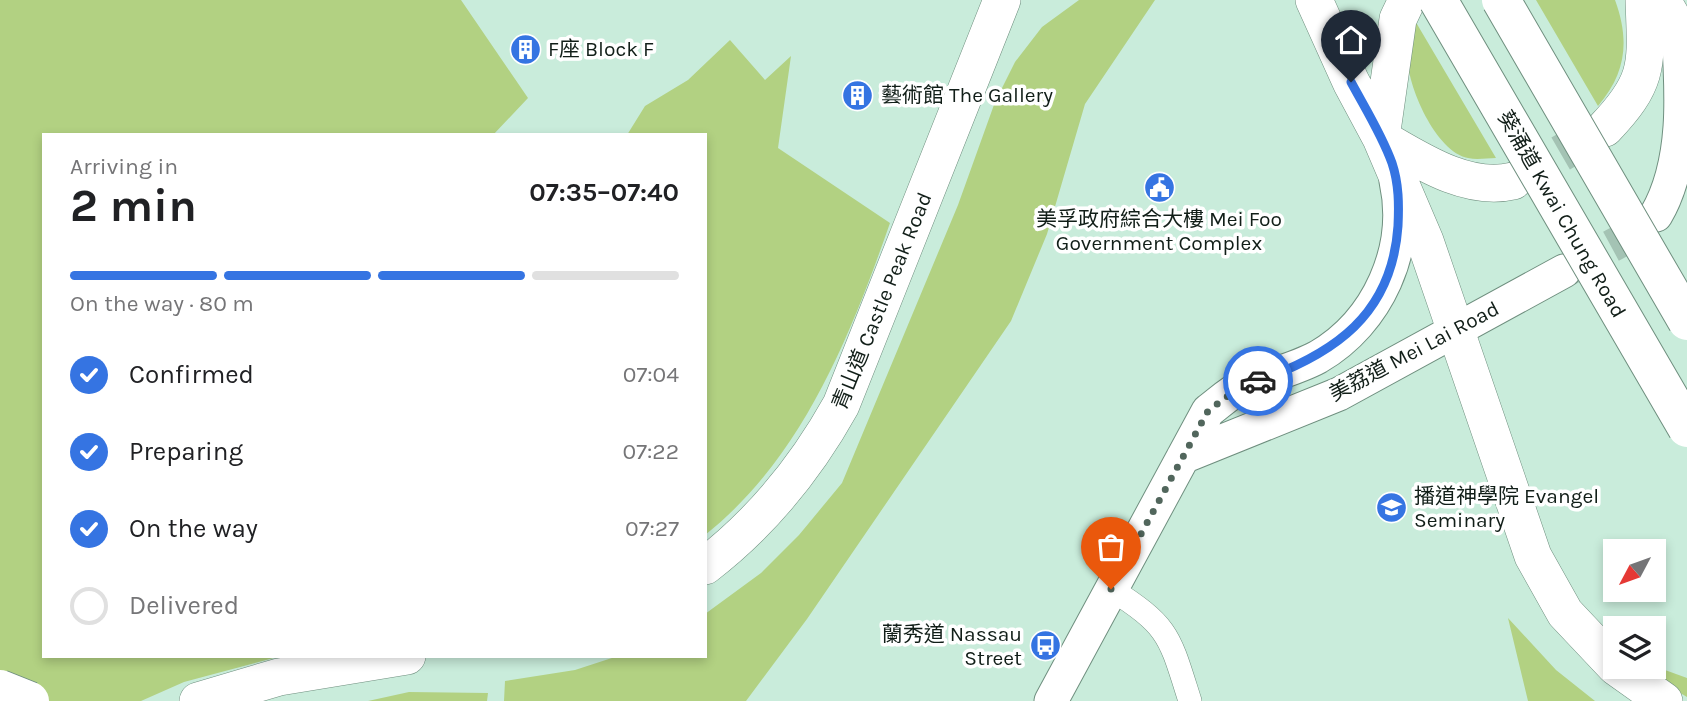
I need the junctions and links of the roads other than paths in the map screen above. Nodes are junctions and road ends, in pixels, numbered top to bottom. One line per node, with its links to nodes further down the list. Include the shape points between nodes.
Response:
1 (1002, 0): 17 (main road, 青山道 Castle Peak Road, via 841,405 779,496 755,524)
2 (1314, 0): 9 (main road)
3 (1407, 0): 9 (main road, via 1398,19)
4 (1438, 0): 15 (highway, 葵涌道 Kwai Chung Road, bridge)
5 (1501, 0): 13 (highway, bridge)
6 (1644, 0): 8 (main road, via 1646,60 1641,80 1630,102)
7 (1679, 24): 11 (main road, via 1684,149 1674,187)
8 (1605, 128)
9 (1387, 152): 10 (main road, via 1464,179); 14 (main road); 16 (main road, 美荔道 Mei Lai Road, via 1399,197 1397,237 1390,271 1362,321 1318,356 1240,387 1208,411)
10 (1513, 181)
11 (1656, 215)
12 (1564, 271): 14 (main road, 美荔道 Mei Lai Road)
13 (1687, 320)
14 (1457, 328): 16 (main road, 美荔道 Mei Lai Road, via 1339,394); 19 (main road, via 1533,556 1565,613)
15 (1687, 428)
16 (1183, 457): 18 (main road, 美荔道 Mei Lai Road)
17 (707, 564)
18 (1111, 589): 25 (main road, 美荔道 Mei Lai Road); 26 (street, via 1157,621 1169,639)
19 (1603, 652)
20 (395, 658): 24 (main road, via 279,677)
21 (1634, 679): 27 (main road)
22 (0, 689): 23 (highway, bridge)
23 (30, 701)
24 (198, 701)
25 (1051, 701)
26 (1189, 701)
27 (1664, 701)

